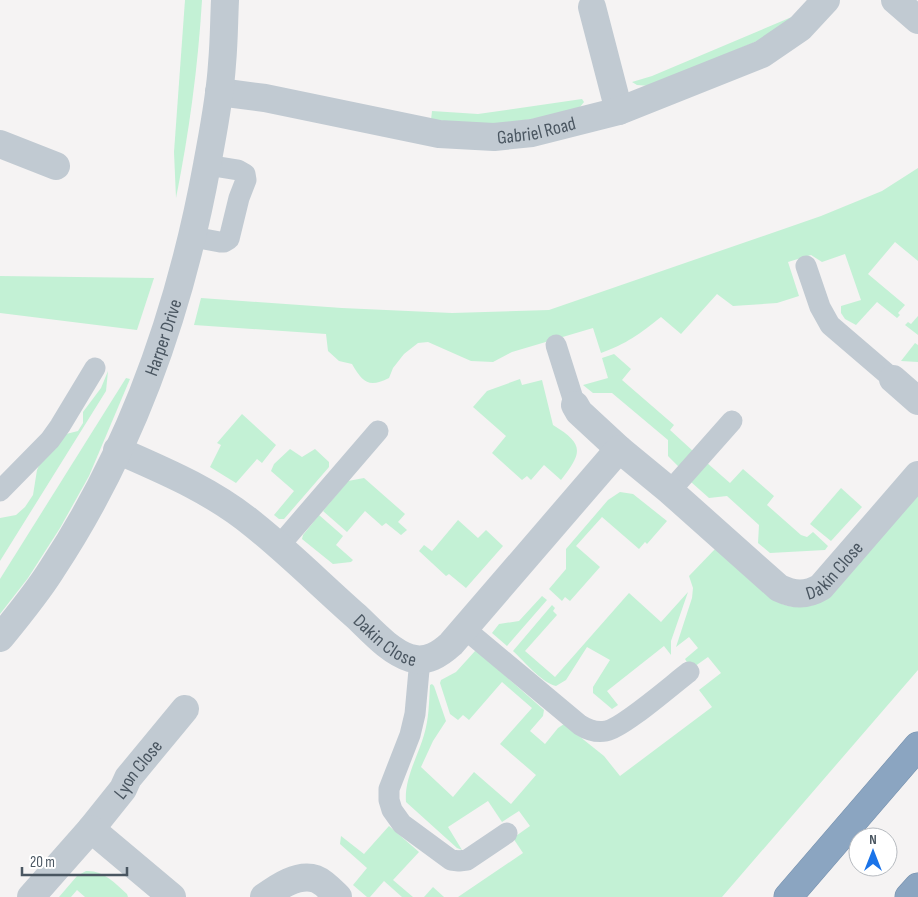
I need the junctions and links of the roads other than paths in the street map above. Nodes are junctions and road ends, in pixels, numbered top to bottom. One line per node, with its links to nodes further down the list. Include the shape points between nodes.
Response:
1 (225, 0): 6 (street, Harper Drive)
2 (826, 0): 7 (street, Gabriel Road, via 800,28 762,54)
3 (895, 0): 5 (street)
4 (591, 3): 7 (street)
5 (918, 20)
6 (219, 92): 7 (street, Gabriel Road, via 275,100 411,130 468,136 532,133); 9 (street, Harper Drive)
7 (619, 112)
8 (0, 144): 10 (street)
9 (207, 165): 11 (street, Harper Drive); 11 (lane, via 238,170 245,174 246,180 229,239 220,242)
10 (56, 166)
11 (193, 237): 21 (street, Harper Drive, via 158,352)
12 (806, 266): 15 (lane, via 820,307 830,324)
13 (556, 345): 17 (lane)
14 (95, 368): 24 (lane, via 50,440)
15 (892, 379): 16 (street)
16 (918, 400)
17 (575, 405): 20 (street, Dakin Close)
18 (732, 420): 23 (lane)
19 (378, 431): 25 (lane)
20 (619, 449): 23 (street, Dakin Close); 26 (street, Dakin Close)
21 (117, 450): 25 (street, Dakin Close, via 197,486 253,524); 27 (street, Harper Drive, via 57,562)
22 (918, 475): 23 (street, Dakin Close, via 821,587 801,594 779,588)
23 (670, 491)
24 (0, 492)
25 (278, 546): 28 (street, Dakin Close, via 384,642 410,658)
26 (465, 629): 28 (street, Dakin Close, via 441,653); 29 (lane, via 580,726 598,732 616,728)
27 (0, 638)
28 (420, 659): 33 (lane, via 410,735 389,789 392,810 402,824 451,860 467,860)
29 (690, 672)
30 (185, 709): 32 (street, Lyon Close)
31 (918, 746): 39 (highway)
32 (91, 829): 35 (street, Lyon Close); 36 (street)
33 (507, 833)
34 (918, 887): 40 (highway)
35 (31, 897)
36 (172, 897)
37 (264, 897): 38 (street, via 283,884 301,878 317,879)
38 (338, 897)
39 (788, 897)
40 (909, 897)

